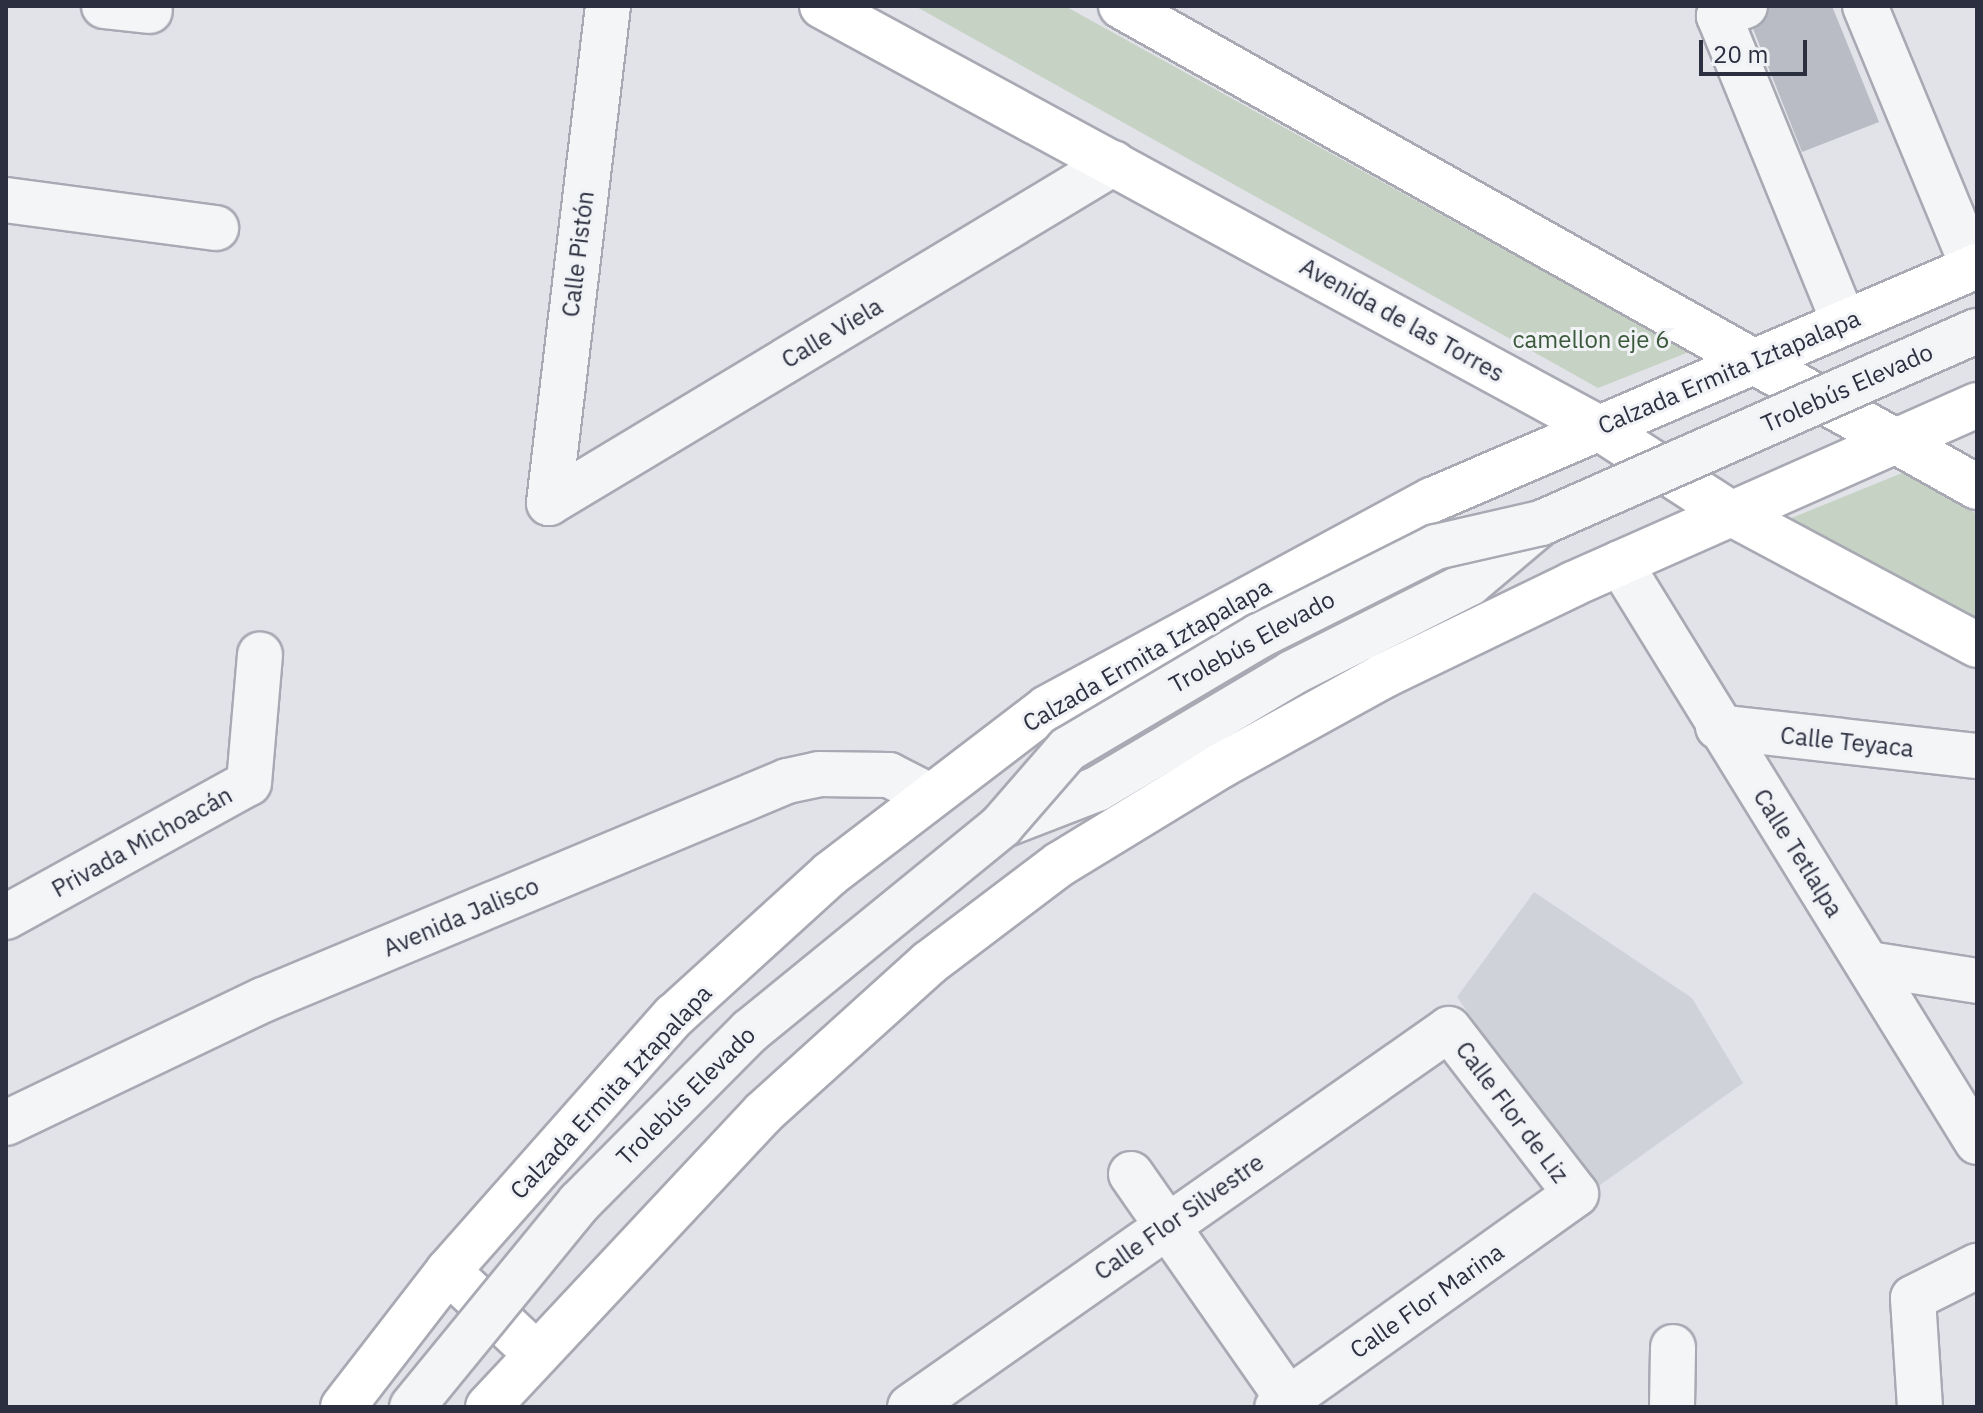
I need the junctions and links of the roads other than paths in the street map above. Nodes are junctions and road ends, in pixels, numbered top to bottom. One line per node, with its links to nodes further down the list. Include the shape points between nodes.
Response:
1 (104, 6): 7 (street)
2 (608, 6): 19 (street, Calle Pistón)
3 (822, 6): 8 (main road, Avenida de las Torres)
4 (1745, 6): 12 (street, via 1719,16)
5 (1865, 6): 11 (street)
6 (1131, 8): 14 (main road)
7 (150, 11)
8 (1114, 163): 16 (main road, Avenida de las Torres); 19 (street, Calle Viela)
9 (6, 200): 10 (street)
10 (216, 228)
11 (1975, 266): 12 (main road, Calzada Ermita Iztapalapa)
12 (1844, 323): 14 (main road, Calzada Ermita Iztapalapa)
13 (1977, 331): 42 (street, Trolebús Elevado, bridge, via 1541,523 1436,547 1259,636 1068,749 1001,826 739,1042 579,1203)
14 (1757, 361): 16 (main road, Calzada Ermita Iztapalapa); 17 (main road)
15 (1977, 405): 17 (main road)
16 (1599, 428): 20 (main road, Avenida de las Torres); 26 (main road, Calzada Ermita Iztapalapa, via 1432,500 1179,632 1047,708)
17 (1893, 442): 18 (main road); 20 (main road)
18 (1977, 487)
19 (549, 503)
20 (1732, 514): 21 (main road); 22 (main road, Avenida de las Torres)
21 (1620, 563): 24 (street, Calle Tetlalpa); 39 (main road, via 1383,676 1060,864 929,963 763,1113)
22 (1977, 645)
23 (260, 654): 27 (street, Privada Michoacán, via 249,783)
24 (1718, 727): 25 (street, Calle Teyaca); 28 (street, Calle Tetlalpa)
25 (1977, 756)
26 (928, 795): 31 (street, Avenida Jalisco, via 889,775 819,774 787,781 263,1000); 37 (main road, Calzada Ermita Iztapalapa, via 830,874 674,1016)
27 (6, 917)
28 (1869, 964): 29 (street); 32 (street, Calle Tetlalpa)
29 (1977, 981)
30 (1449, 1029): 34 (street, Calle Flor de Liz); 35 (street, Calle Flor Silvestre)
31 (6, 1123)
32 (1977, 1142)
33 (1131, 1174): 35 (street)
34 (1576, 1194): 40 (street, Calle Flor Marina)
35 (1167, 1226): 40 (street); 44 (street, Calle Flor Silvestre)
36 (1977, 1266): 46 (street, via 1913,1298)
37 (448, 1271): 39 (main road); 41 (main road, Calzada Ermita Iztapalapa)
38 (1673, 1347): 45 (street)
39 (535, 1353): 43 (main road)
40 (1283, 1403)
41 (343, 1407)
42 (412, 1407)
43 (488, 1407)
44 (910, 1407)
45 (1672, 1407)
46 (1920, 1407)

